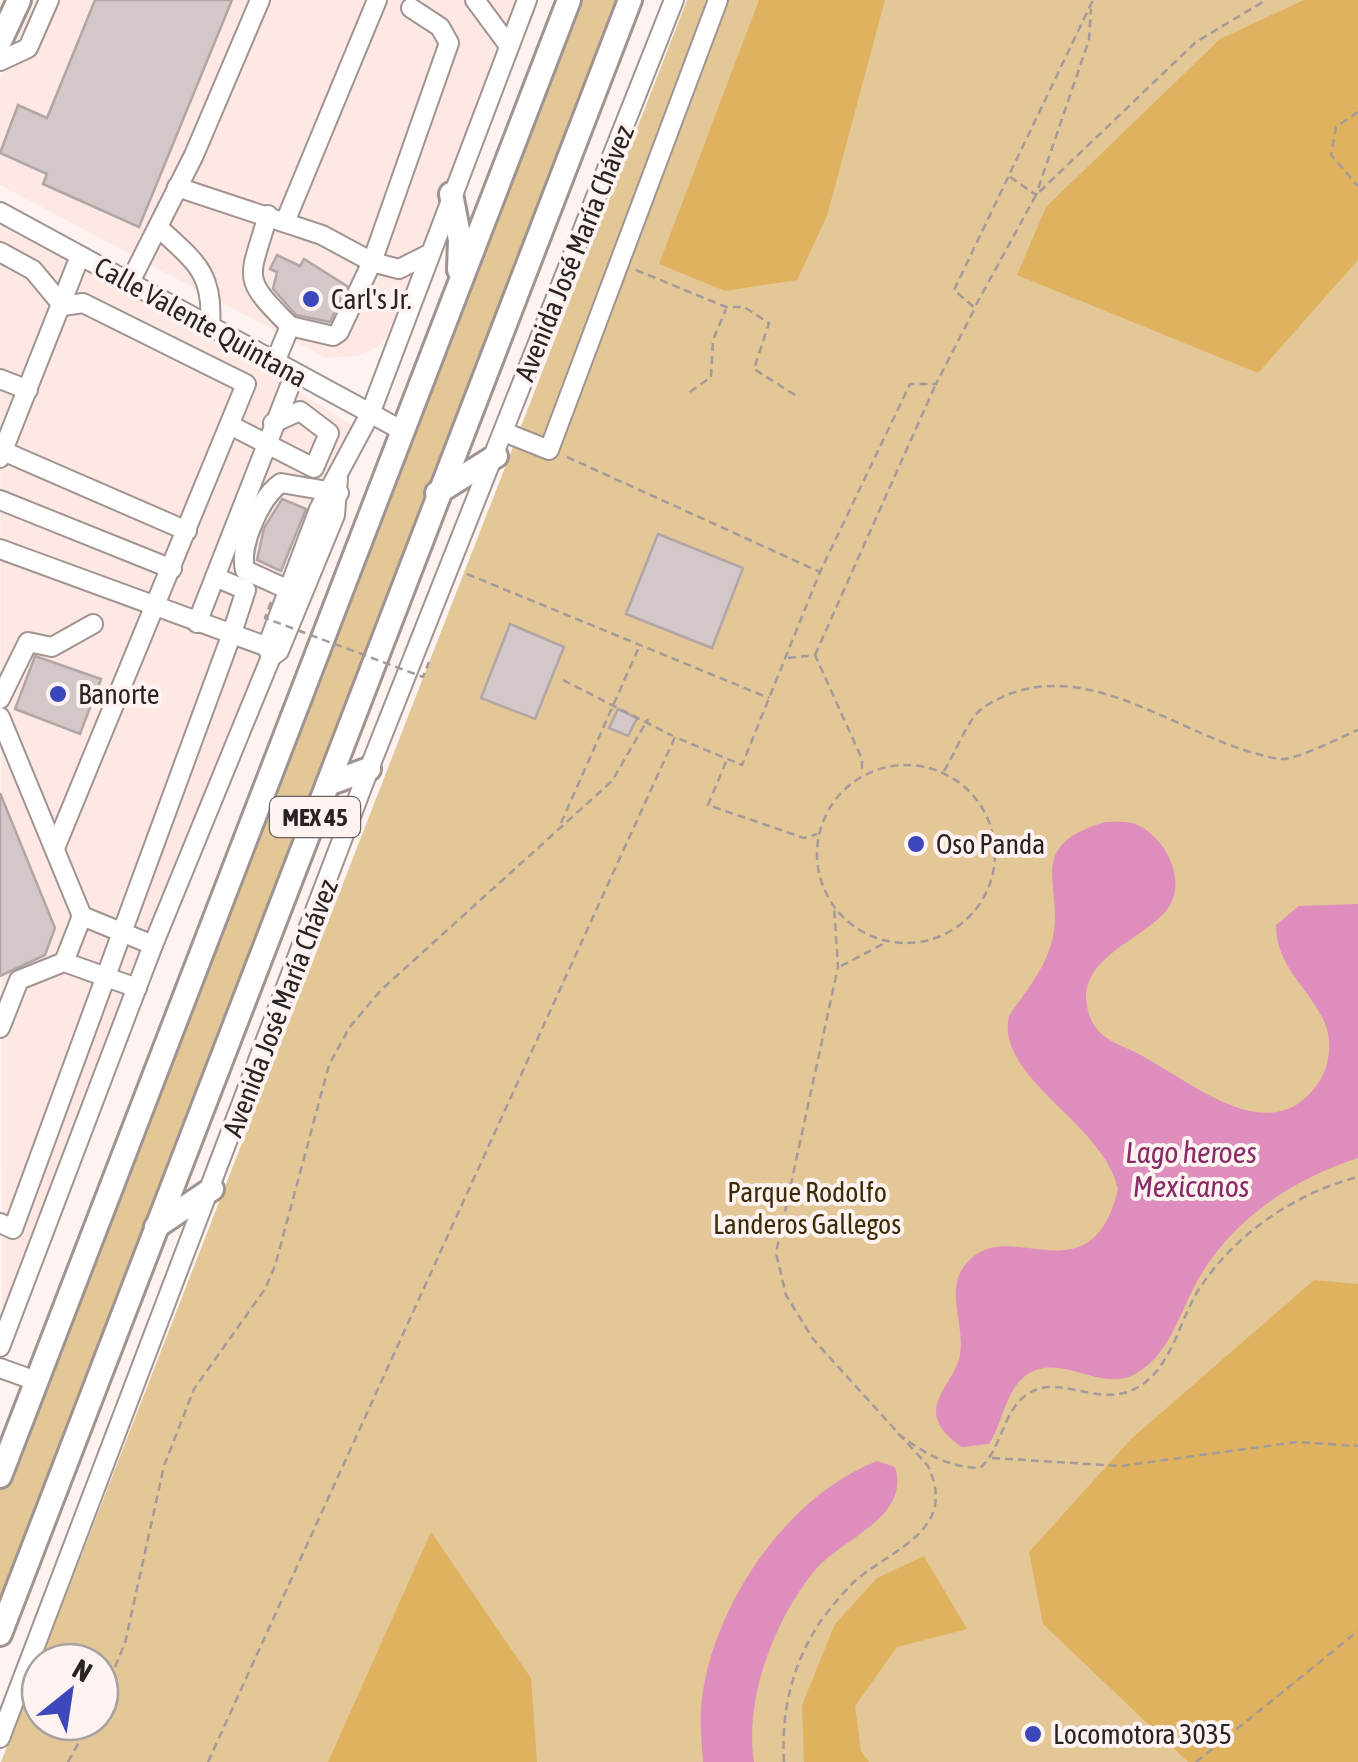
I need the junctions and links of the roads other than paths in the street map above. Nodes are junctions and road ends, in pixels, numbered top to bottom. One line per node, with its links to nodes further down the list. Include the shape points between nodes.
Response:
1 (18, 0): 13 (main road)
2 (48, 0): 15 (street, via 28,48)
3 (260, 0): 16 (street)
4 (377, 0): 19 (street)
5 (387, 0): 12 (street)
6 (475, 0): 14 (street)
7 (527, 0): 14 (street)
8 (569, 0): 26 (main road, MEX 45)
9 (630, 0): 43 (main road, Avenida José María Chávez / MEX 45)
10 (674, 0): 38 (street, Avenida José María Chávez)
11 (718, 0): 38 (street, via 616,262 558,454)
12 (413, 4): 24 (street, via 449,43)
13 (0, 41)
14 (509, 46): 17 (street)
15 (0, 61)
16 (178, 188): 19 (street); 20 (street)
17 (451, 194): 22 (street); 26 (main road, via 460,240)
18 (0, 212): 23 (street, Calle Valente Quintana)
19 (276, 218): 24 (street); 29 (street, via 250,279)
20 (158, 227): 25 (street); 28 (street, via 213,293)
21 (0, 252): 27 (street, via 33,270)
22 (429, 254): 24 (street, via 399,269); 34 (street)
23 (80, 256): 25 (street, Calle Valente Quintana); 27 (street)
24 (372, 262): 29 (street, via 339,332)
25 (130, 282): 28 (street, Calle Valente Quintana)
26 (455, 294): 37 (main road, MEX 45)
27 (63, 306): 33 (street); 36 (street, via 83,304 246,384)
28 (210, 326): 30 (street, Calle Valente Quintana)
29 (290, 326): 30 (street)
30 (276, 362): 31 (street, Calle Valente Quintana)
31 (295, 372): 34 (street, Calle Valente Quintana); 35 (street)
32 (0, 379): 33 (street)
33 (28, 390): 40 (street)
34 (370, 414): 37 (street, Calle Valente Quintana); 42 (street)
35 (273, 422): 39 (street); 39 (street, via 300,411 329,433 314,468)
36 (230, 425): 39 (street); 45 (street)
37 (403, 431): 73 (main road, MEX 45)
38 (504, 432): 41 (street, Avenida José María Chávez)
39 (265, 443): 48 (street)
40 (2, 454): 45 (street)
41 (496, 456): 43 (main road); 57 (street, Avenida José María Chávez)
42 (336, 487): 49 (street); 49 (street, via 281,484 270,491 242,556 246,570); 54 (street, via 335,516)
43 (436, 493): 58 (main road, Avenida José María Chávez / MEX 45)
44 (0, 500): 47 (street)
45 (188, 531): 47 (street)
46 (0, 549): 50 (street)
47 (172, 569): 50 (street)
48 (215, 577): 52 (street); 53 (street, via 246,590)
49 (289, 590): 54 (street)
50 (156, 606): 52 (street); 59 (street)
51 (93, 624): 55 (street, via 52,647 28,642)
52 (197, 624): 53 (street)
53 (231, 636): 54 (street); 61 (street)
54 (272, 652): 62 (street)
55 (0, 699)
56 (0, 717): 59 (street)
57 (370, 769): 58 (main road); 67 (street, Avenida José María Chávez)
58 (328, 784): 69 (main road, Avenida José María Chávez / MEX 45)
59 (55, 848): 60 (street)
60 (82, 916): 61 (street); 63 (street)
61 (122, 933): 62 (street); 64 (street)
62 (154, 945): 65 (street)
63 (64, 962): 64 (street); 66 (street, via 19,980)
64 (106, 976): 65 (street); 68 (street)
65 (137, 988): 70 (street)
66 (0, 1028)
67 (212, 1189): 69 (main road); 76 (street, Avenida José María Chávez)
68 (6, 1226): 70 (street)
69 (156, 1226): 75 (main road, Avenida José María Chávez / MEX 45)
70 (40, 1240): 71 (street)
71 (0, 1347)
72 (0, 1368): 73 (street)
73 (36, 1382): 74 (main road, MEX 45)
74 (0, 1476)
75 (0, 1634)
76 (0, 1738)

